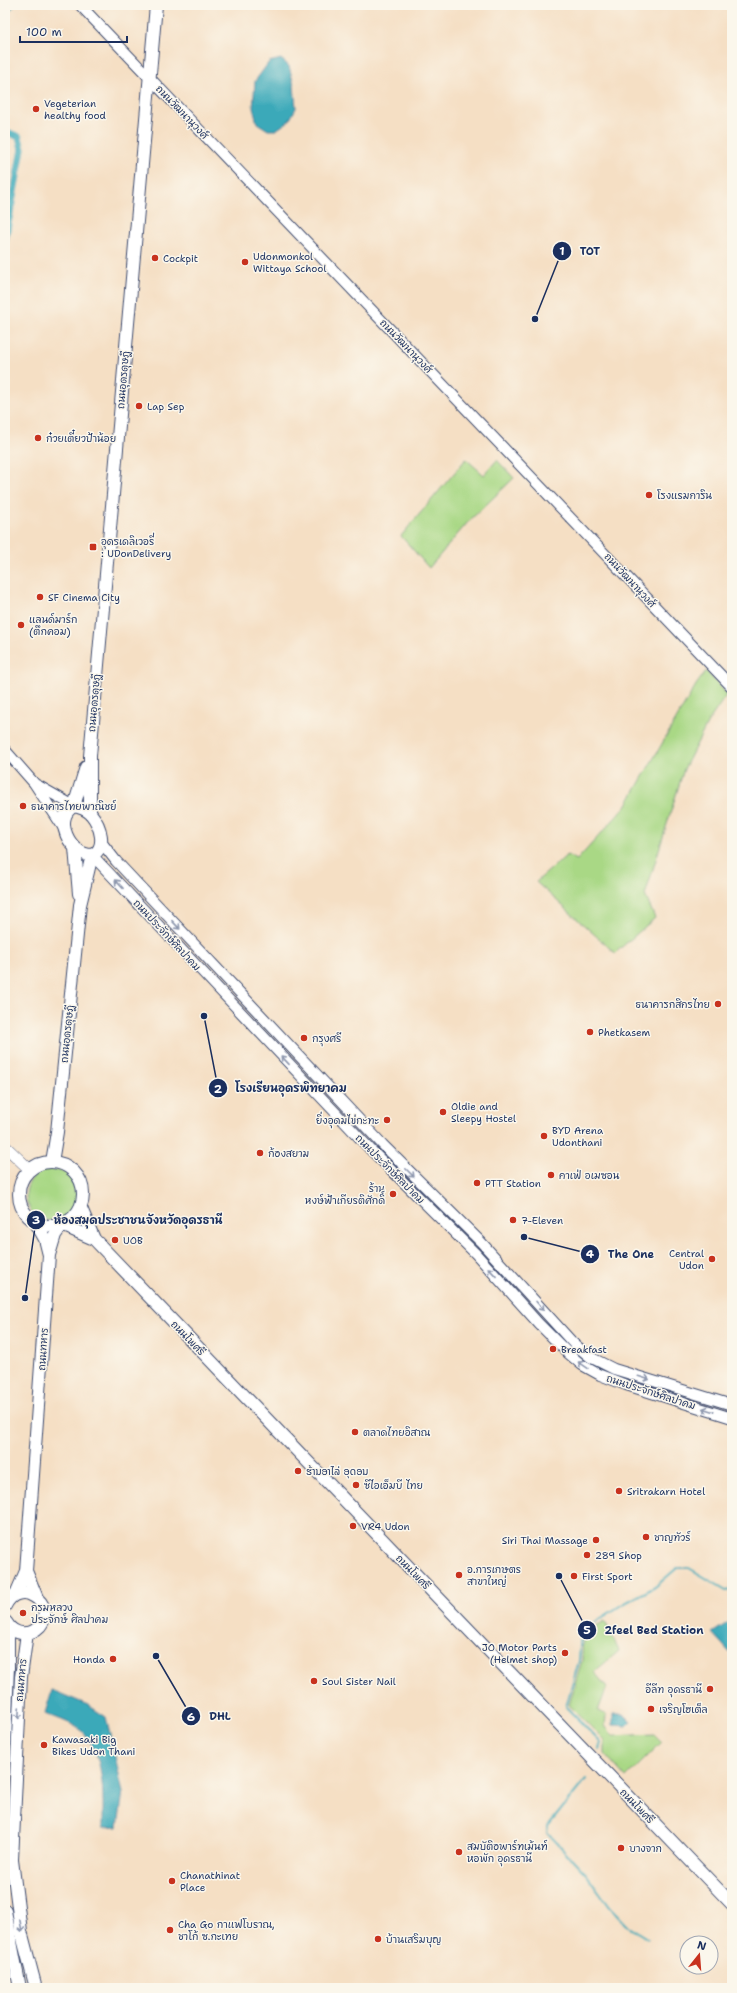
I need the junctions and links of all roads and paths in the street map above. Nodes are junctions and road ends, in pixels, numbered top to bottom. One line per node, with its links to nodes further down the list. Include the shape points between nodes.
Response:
1 (80, 5): 3 (street, ถนนวัฒนานุวงศ์)
2 (156, 5): 3 (main road, ถนนอุดรดุษฎี)
3 (150, 77): 4 (street, ถนนวัฒนานุวงศ์); 6 (main road, ถนนอุดรดุษฎี)
4 (732, 687)
5 (5, 750): 7 (street)
6 (90, 756): 8 (main road, ถนนอุดรดุษฎี); 9 (main road, ถนนอุดรดุษฎี)
7 (34, 783): 8 (street); 10 (street)
8 (74, 806): 9 (main road); 10 (main road, via 68,809 64,816)
9 (90, 813): 11 (main road, via 96,822)
10 (63, 827): 12 (main road)
11 (102, 843): 13 (main road, via 99,851); 14 (street, ถนนประจักษ์ศิลปาคม)
12 (75, 848): 13 (main road); 15 (main road, ถนนอุดรดุษฎี)
13 (92, 856): 15 (main road, ถนนอุดรดุษฎี); 16 (street, ถนนประจักษ์ศิลปาคม, one-way to 13)
14 (150, 897): 16 (street); 17 (street, ถนนประจักษ์ศิลปาคม, one-way to 17)
15 (80, 905): 21 (main road, ถนนอุดรดุษฎี)
16 (139, 906): 18 (street, ถนนประจักษ์ศิลปาคม)
17 (253, 1007): 18 (street); 20 (street, ถนนประจักษ์ศิลปาคม)
18 (247, 1019): 22 (street, ถนนประจักษ์ศิลปาคม, one-way to 18)
19 (5, 1146): 23 (main road)
20 (398, 1160): 22 (street); 29 (street, ถนนประจักษ์ศิลปาคม, one-way to 29)
21 (52, 1162): 23 (main road); 24 (main road, via 71,1168 80,1179 84,1192)
22 (389, 1169): 30 (street, ถนนประจักษ์ศิลปาคม, one-way to 22)
23 (30, 1170): 25 (main road, via 22,1182 19,1195 23,1209)
24 (81, 1208): 26 (main road, via 74,1217); 27 (main road, ถนนโพศรี)
25 (36, 1223): 26 (main road); 28 (main road, via 45,1239)
26 (62, 1225): 27 (main road, ถนนโพศรี); 28 (main road, ถนนทหาร, via 55,1235)
27 (94, 1240): 42 (main road, ถนนโพศรี)
28 (49, 1255): 35 (main road, ถนนทหาร)
29 (524, 1288): 30 (street); 31 (street, ถนนประจักษ์ศิลปาคม, one-way to 31, via 573,1343 590,1357 614,1369)
30 (516, 1297): 32 (street, ถนนประจักษ์ศิลปาคม, one-way to 30, via 626,1385 582,1365 539,1324)
31 (691, 1393): 32 (street); 33 (street, ถนนประจักษ์ศิลปาคม)
32 (684, 1403): 34 (street, ถนนประจักษ์ศิลปาคม, one-way to 32)
33 (732, 1405)
34 (732, 1418)
35 (26, 1571): 36 (main road, ถนนทหาร); 37 (main road, ถนนทหาร)
36 (11, 1595): 37 (main road, via 27,1593); 38 (main road, ถนนทหาร)
37 (37, 1598): 40 (main road, ถนนทหาร, via 42,1604 43,1618 38,1628)
38 (5, 1606)
39 (6, 1623): 40 (main road, via 19,1633); 41 (main road, ถนนทหาร, via 8,1667)
40 (27, 1633): 45 (main road, ถนนทหาร, one-way to 45, via 21,1677 12,1860 22,1931)
41 (5, 1741)
42 (732, 1904)
43 (5, 1911): 44 (main road)
44 (20, 1988)
45 (36, 1988)

